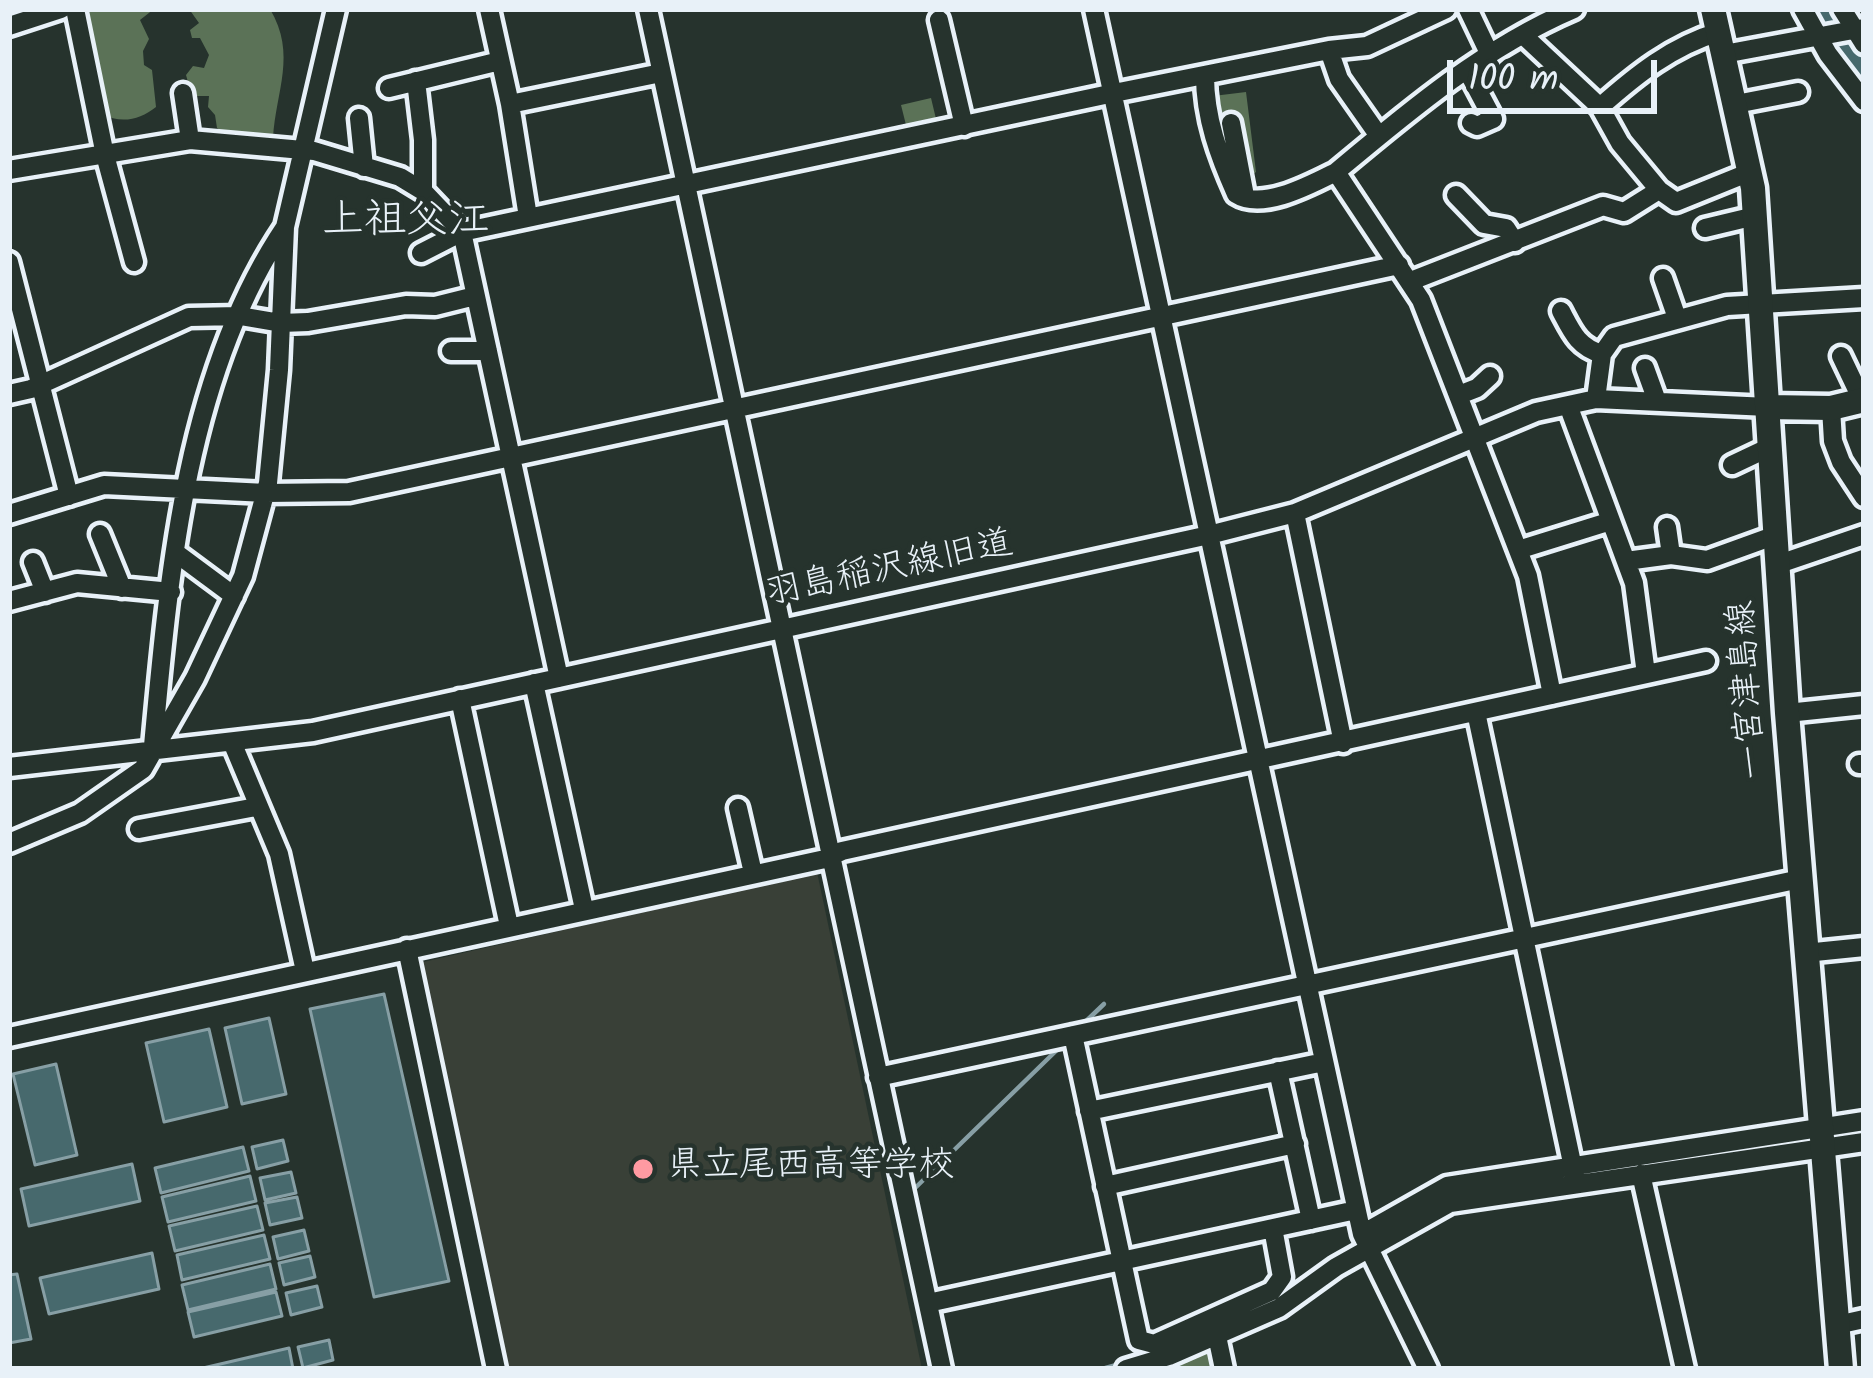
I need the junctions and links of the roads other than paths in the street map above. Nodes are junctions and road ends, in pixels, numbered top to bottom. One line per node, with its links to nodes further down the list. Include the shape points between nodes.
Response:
1 (61, 9): 13 (street)
2 (75, 9): 40 (street)
3 (336, 9): 39 (street)
4 (489, 9): 20 (street)
5 (648, 9): 22 (street)
6 (1094, 9): 28 (street)
7 (1446, 9): 18 (street, via 1367,46)
8 (1468, 9): 19 (street)
9 (1574, 9): 16 (street)
10 (1803, 9): 17 (street)
11 (1842, 9): 15 (street)
12 (938, 20): 36 (street)
13 (9, 26)
14 (1719, 32): 17 (street); 31 (main road, 一宮津島線); 32 (street, via 1690,40)
15 (1858, 33): 17 (street)
16 (1523, 35): 19 (street); 32 (street)
17 (1818, 37): 29 (street)
18 (1329, 50): 23 (street); 37 (street)
19 (1490, 55): 21 (street)
20 (500, 61): 24 (street); 30 (street)
21 (1467, 70): 35 (street, via 1493,119); 37 (street)
22 (661, 73): 30 (street); 45 (street)
23 (1205, 76): 28 (street); 49 (street, via 1210,126 1236,194)
24 (416, 81): 25 (street); 47 (street)
25 (389, 88)
26 (183, 92): 38 (street)
27 (1798, 92): 31 (street)
28 (1114, 93): 36 (street); 66 (street)
29 (1864, 101)
30 (510, 104): 51 (street)
31 (1736, 104): 44 (main road, 一宮津島線)
32 (1600, 107): 46 (street)
33 (359, 118): 41 (street)
34 (1231, 123): 49 (street)
35 (1471, 123)
36 (964, 126): 45 (street)
37 (1378, 136): 43 (street)
38 (190, 140): 39 (street); 40 (street)
39 (305, 151): 41 (street); 52 (street)
40 (105, 155): 42 (street); 58 (street)
41 (364, 166): 47 (street)
42 (9, 170)
43 (1336, 172): 49 (street); 59 (street)
44 (1750, 172): 46 (street, via 1676,202); 50 (main road, 一宮津島線)
45 (685, 185): 51 (street); 83 (street)
46 (1659, 190): 55 (street, via 1624,212 1603,206)
47 (423, 191): 54 (street)
48 (1456, 195): 55 (street)
49 (1246, 200)
50 (1755, 216): 53 (street); 64 (main road, 一宮津島線)
51 (528, 218): 54 (street)
52 (285, 227): 67 (street); 69 (street)
53 (1706, 228)
54 (462, 232): 56 (street); 62 (street)
55 (1515, 242): 59 (street)
56 (421, 253)
57 (9, 262): 61 (street)
58 (134, 262)
59 (1405, 273): 66 (street); 78 (street)
60 (1663, 278): 68 (street)
61 (13, 293): 76 (street)
62 (476, 296): 69 (street); 71 (street)
63 (1864, 298): 64 (street)
64 (1761, 303): 68 (street); 84 (main road, 一宮津島線)
65 (1561, 311): 72 (street, via 1575,339)
66 (1161, 315): 83 (street); 99 (street)
67 (240, 316): 69 (street); 76 (street, via 189,317); 90 (street, via 201,410)
68 (1676, 318): 72 (street, via 1614,337)
69 (281, 323): 91 (street)
70 (452, 351): 71 (street)
71 (488, 351): 88 (street)
72 (1602, 354): 79 (street)
73 (1841, 356): 80 (street)
74 (1490, 376): 78 (street)
75 (1642, 376): 81 (street)
76 (41, 384): 77 (street); 92 (street)
77 (9, 394)
78 (1459, 395): 86 (street)
79 (1596, 400): 81 (street, 羽島稲沢線旧道); 82 (street, 羽島稲沢線旧道)
80 (1863, 400): 85 (main road)
81 (1657, 401): 84 (street, 羽島稲沢線旧道)
82 (1568, 405): 86 (street, 羽島稲沢線旧道); 96 (street)
83 (734, 407): 88 (street); 113 (street)
84 (1768, 407): 85 (main road); 87 (main road, 一宮津島線)
85 (1831, 407): 93 (street, via 1841,462)
86 (1476, 436): 94 (street, 羽島稲沢線旧道); 102 (street)
87 (1769, 447): 89 (street); 100 (main road, 一宮津島線)
88 (510, 455): 91 (street, via 349,492); 116 (street)
89 (1732, 465)
90 (185, 488): 91 (street); 92 (street, via 104,485); 103 (street)
91 (266, 493): 111 (street)
92 (69, 496): 95 (street)
93 (1864, 497)
94 (1294, 513): 99 (street, 羽島稲沢線旧道); 124 (street)
95 (9, 514)
96 (1611, 520): 102 (street); 105 (street)
97 (1666, 527): 104 (street)
98 (100, 534): 108 (street)
99 (1209, 535): 113 (street, 羽島稲沢線旧道); 126 (street)
100 (1776, 535): 104 (street, via 1707,560); 107 (main road, 一宮津島線)
101 (1864, 535): 107 (street)
102 (1518, 550): 118 (street)
103 (176, 553): 110 (street); 111 (street)
104 (1671, 555): 105 (street)
105 (1626, 561): 115 (street)
106 (33, 562): 109 (street)
107 (1779, 564): 122 (main road, 一宮津島線)
108 (122, 588): 109 (street, via 76,583); 110 (street)
109 (45, 592): 112 (street)
110 (171, 592): 125 (street)
111 (234, 596): 125 (street)
112 (9, 601)
113 (782, 629): 116 (street, 羽島稲沢線旧道); 132 (street)
114 (1706, 661): 115 (street)
115 (1646, 674): 118 (street)
116 (559, 678): 117 (street, 羽島稲沢線旧道)
117 (534, 683): 119 (street, 羽島稲沢線旧道); 135 (street)
118 (1552, 695): 121 (street)
119 (460, 699): 123 (street, 羽島稲沢線旧道); 136 (street)
120 (1864, 705): 122 (street)
121 (1476, 712): 124 (street); 137 (street)
122 (1787, 713): 134 (main road, 一宮津島線)
123 (232, 742): 125 (street, 羽島稲沢線旧道); 128 (street)
124 (1343, 743): 126 (street)
125 (152, 752): 127 (street, 羽島稲沢線旧道); 131 (street, via 122,787)
126 (1259, 760): 132 (street); 142 (street)
127 (9, 767)
128 (256, 807): 130 (street); 141 (street, via 278,854)
129 (738, 808): 133 (street)
130 (139, 829)
131 (9, 842)
132 (832, 857): 133 (street); 147 (street)
133 (753, 873): 135 (street)
134 (1799, 879): 137 (street); 140 (main road, 一宮津島線)
135 (584, 909): 136 (street)
136 (509, 926): 139 (street)
137 (1525, 936): 142 (street); 153 (street)
138 (1864, 947): 140 (street)
139 (407, 949): 141 (street); 165 (street)
140 (1805, 953): 150 (main road, 一宮津島線)
141 (305, 971): 144 (street)
142 (1307, 985): 143 (street); 145 (street)
143 (1073, 1035): 147 (street); 148 (street)
144 (9, 1037)
145 (1324, 1062): 146 (street); 156 (street)
146 (1278, 1071): 148 (street); 152 (street)
147 (878, 1077): 161 (street)
148 (1089, 1111): 155 (street)
149 (1864, 1121): 150 (street)
150 (1820, 1137): 151 (street); 153 (street); 154 (street); 163 (main road, 一宮津島線)
151 (1864, 1142)
152 (1295, 1144): 155 (street); 157 (street)
153 (1574, 1174): 154 (street); 159 (street, via 1447,1186 1414,1201)
154 (1641, 1174): 170 (street)
155 (1105, 1186): 160 (street)
156 (1356, 1210): 157 (street); 159 (street)
157 (1311, 1220): 158 (street)
158 (1273, 1228): 160 (street); 160 (street, via 1282,1277 1272,1291 1154,1344 1139,1340)
159 (1364, 1242): 164 (street, via 1279,1308); 169 (street)
160 (1122, 1261): 161 (street)
161 (928, 1303): 166 (street)
162 (1864, 1319): 163 (street)
163 (1837, 1325): 171 (main road, 一宮津島線)
164 (1217, 1336): 167 (street); 168 (street)
165 (496, 1369)
166 (942, 1369)
167 (1126, 1369)
168 (1224, 1369)
169 (1428, 1369)
170 (1685, 1369)
171 (1840, 1369)

